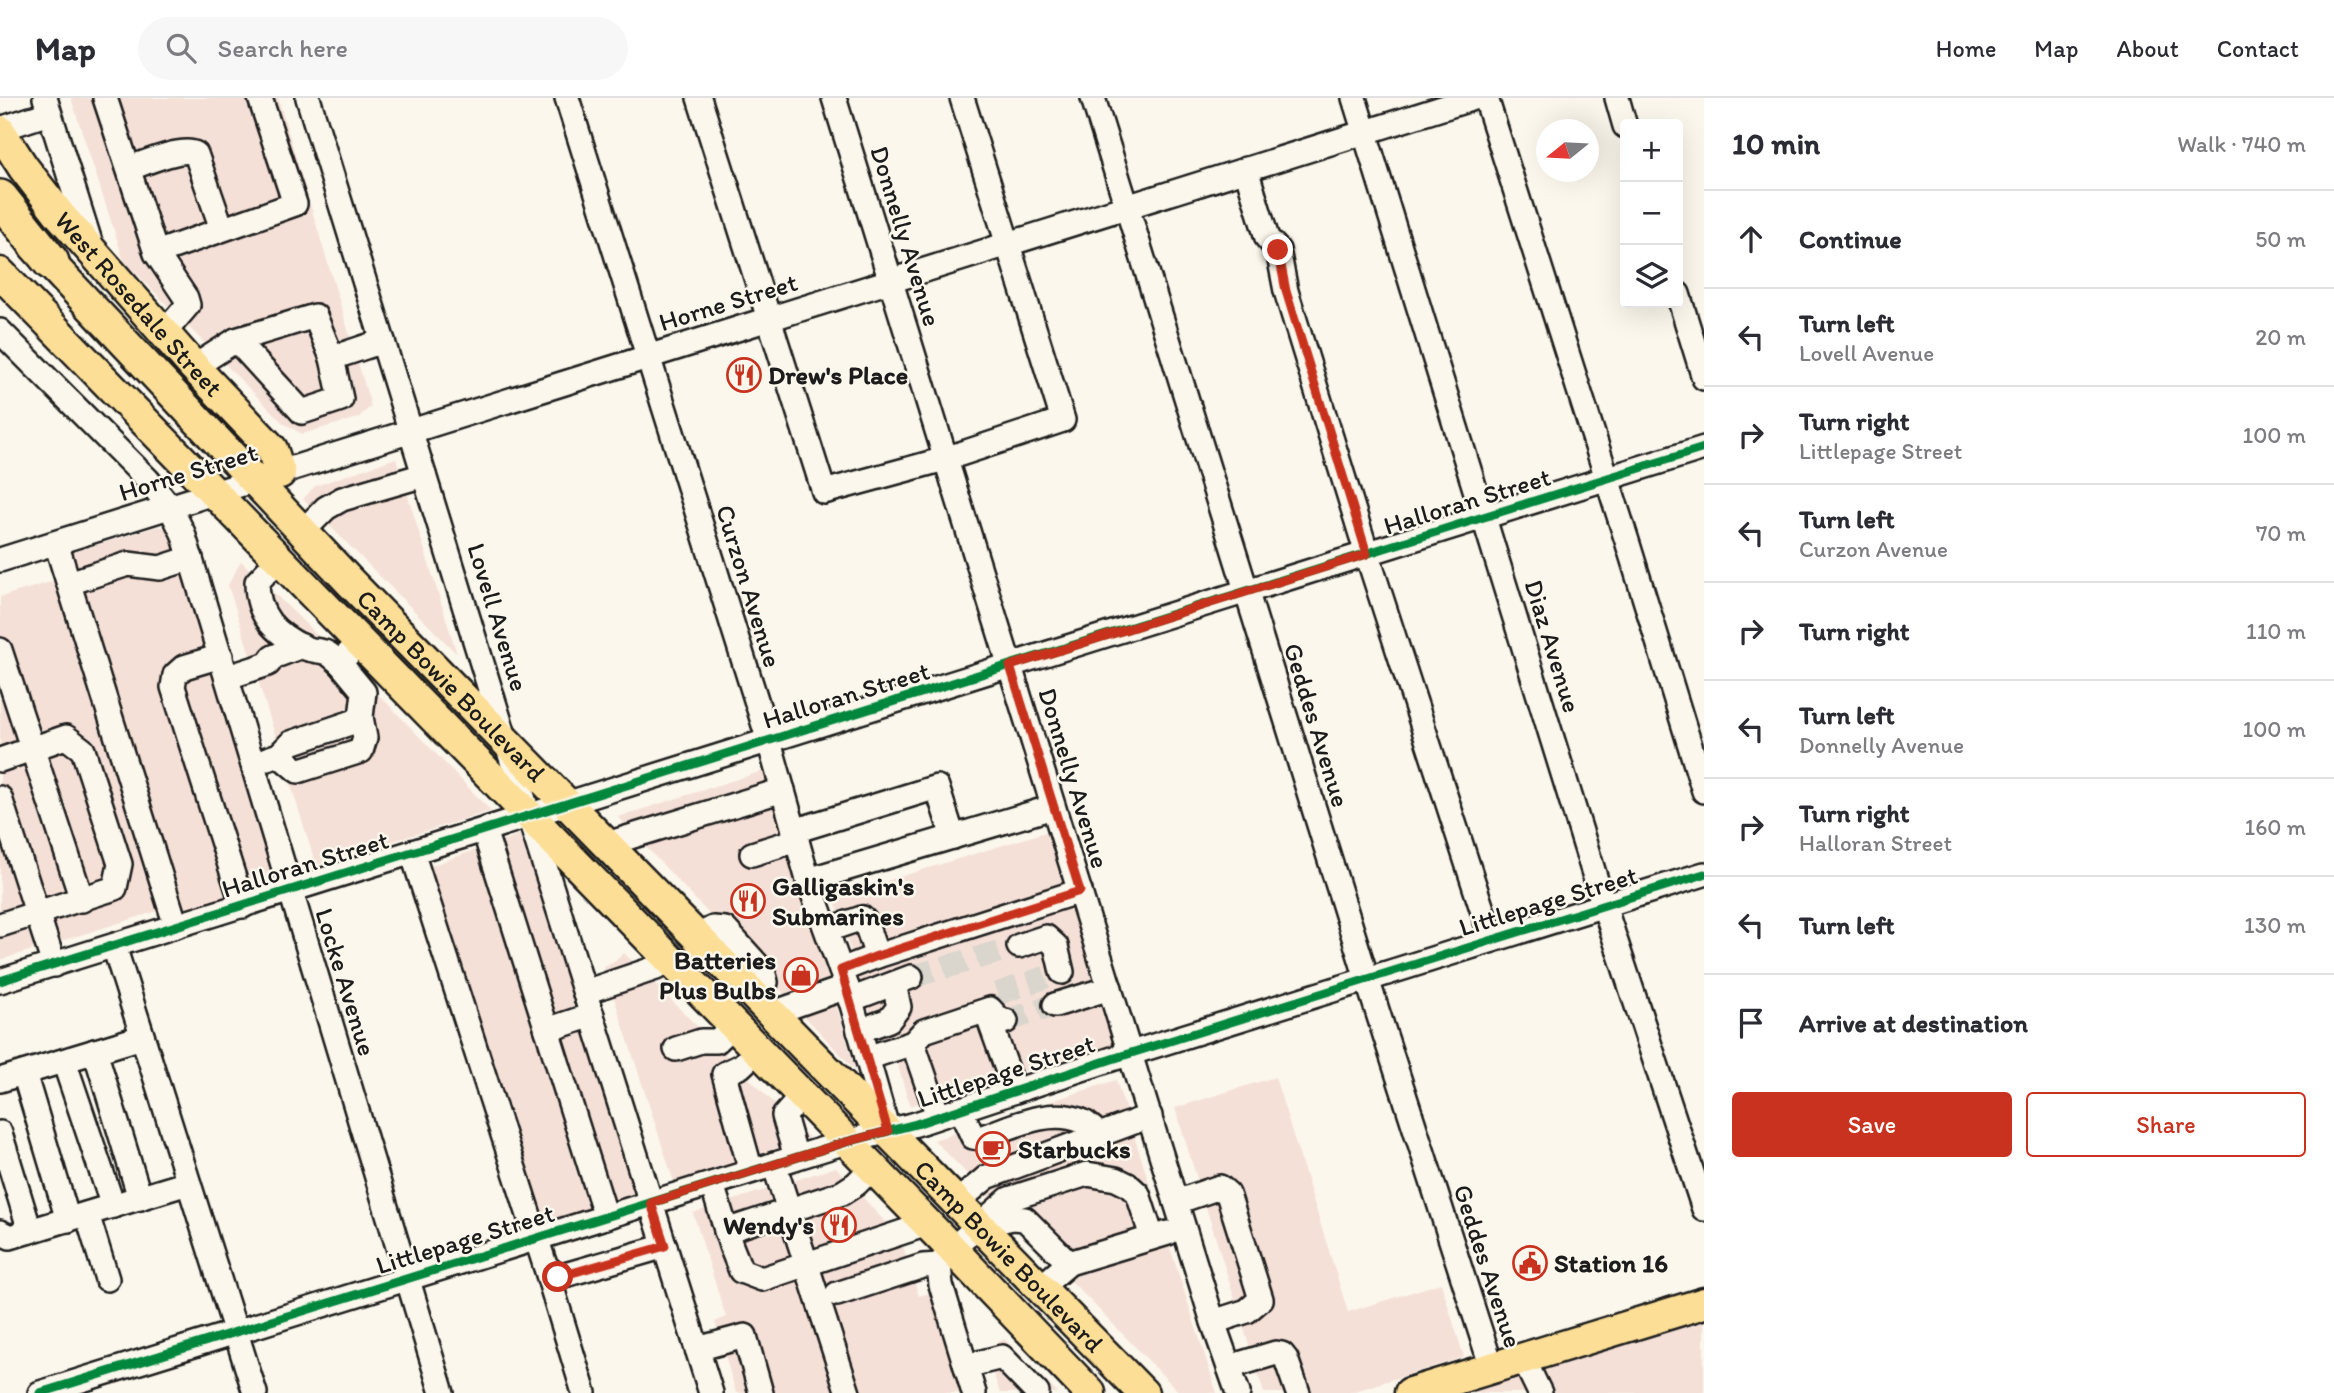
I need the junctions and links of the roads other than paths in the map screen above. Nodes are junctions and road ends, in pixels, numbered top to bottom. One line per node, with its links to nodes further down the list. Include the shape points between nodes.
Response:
1 (105, 98): 18 (street)
2 (260, 98): 23 (street, via 295,204)
3 (308, 98): 35 (street, Lovell Avenue)
4 (567, 98): 36 (street, Curzon Avenue)
5 (699, 98): 31 (street)
6 (834, 98): 29 (street, Donnelly Avenue)
7 (962, 98): 24 (street)
8 (1093, 98): 21 (street, Geddes Avenue)
9 (1354, 98): 17 (street, Diaz Avenue)
10 (1486, 98): 45 (street)
11 (1616, 98): 15 (street)
12 (1462, 100): 14 (street, Horne Street)
13 (47, 106): 16 (street); 25 (street)
14 (1417, 106): 17 (street, Horne Street)
15 (1623, 119)
16 (0, 130): 25 (main road, West Rosedale Street, via 23,167)
17 (1364, 132): 19 (street, Horne Street); 48 (street, Diaz Avenue)
18 (130, 168): 23 (street, via 180,152 196,154); 26 (street)
19 (1246, 169): 21 (street, Horne Street); 51 (street, via 1267,238 1278,250 1286,291)
20 (0, 198): 27 (highway)
21 (1128, 206): 24 (street, Horne Street); 56 (street, Geddes Avenue)
22 (0, 214): 27 (main road, Camp Bowie Boulevard)
23 (222, 229): 26 (street)
24 (1007, 244): 29 (street, Horne Street); 42 (street, via 1063,420)
25 (93, 252): 33 (main road, West Rosedale Street)
26 (156, 253): 33 (street, via 188,305)
27 (51, 262): 44 (main road, Camp Bowie Boulevard)
28 (0, 273): 46 (main road, Camp Bowie Boulevard)
29 (890, 280): 31 (street, Horne Street); 42 (street, Donnelly Avenue)
30 (1682, 308): 39 (street)
31 (770, 318): 36 (street, Horne Street); 42 (street, via 824,492)
32 (0, 331): 47 (street, Locke Avenue)
33 (164, 333): 38 (main road, West Rosedale Street)
34 (236, 340): 37 (street, via 315,316); 37 (street, via 302,412 341,399); 38 (street)
35 (383, 341): 37 (street); 40 (street, Lovell Avenue)
36 (648, 356): 40 (street, Horne Street); 63 (street, Curzon Avenue)
37 (332, 358)
38 (194, 367): 44 (main road, West Rosedale Street, via 272,449)
39 (1704, 378)
40 (410, 430): 43 (street, Lovell Avenue); 44 (street, Horne Street)
41 (1704, 448): 45 (street, Halloran Street)
42 (946, 459): 61 (street, Donnelly Avenue)
43 (424, 475): 49 (street, via 342,499); 62 (street, Lovell Avenue)
44 (268, 477): 46 (street, Horne Street); 49 (main road, Camp Bowie Boulevard)
45 (1607, 479): 48 (street, Halloran Street); 68 (street)
46 (214, 493): 47 (street, Horne Street); 53 (main road, Camp Bowie Boulevard)
47 (170, 507): 50 (street, Horne Street); 52 (street, Locke Avenue)
48 (1484, 517): 51 (street, Halloran Street); 85 (street, Diaz Avenue)
49 (303, 531): 62 (main road, Camp Bowie Boulevard)
50 (57, 543): 54 (street, Horne Street); 55 (street)
51 (1367, 554): 56 (street, Halloran Street); 90 (street)
52 (191, 558): 55 (street, via 160,568 128,564); 60 (street, Locke Avenue)
53 (279, 559): 57 (street, via 257,582 257,601 283,636); 59 (main road, Camp Bowie Boulevard)
54 (0, 560)
55 (69, 583): 88 (street)
56 (1246, 592): 61 (street, Halloran Street); 96 (street, Geddes Avenue)
57 (302, 646): 59 (street); 60 (street, via 268,664)
58 (0, 650): 64 (street)
59 (350, 652): 66 (street, via 364,692 361,717 290,743 279,755); 72 (main road, Camp Bowie Boulevard)
60 (224, 666): 66 (street, Locke Avenue); 84 (street, via 184,667 175,675 173,687)
61 (1010, 666): 63 (street, Halloran Street); 71 (street, Donnelly Avenue)
62 (507, 741): 70 (main road, Camp Bowie Boulevard); 72 (street, Lovell Avenue)
63 (769, 741): 67 (street, Curzon Avenue); 70 (street, Halloran Street)
64 (33, 748): 65 (street); 83 (street); 83 (street, via 66,737 83,750 88,763 120,864 115,888)
65 (0, 760)
66 (254, 763): 81 (street, Locke Avenue)
67 (783, 790): 74 (street, Curzon Avenue); 76 (street)
68 (1704, 791)
69 (0, 799): 86 (street)
70 (567, 803): 72 (street, Halloran Street); 76 (main road, Camp Bowie Boulevard)
71 (1054, 807): 75 (street); 82 (street, Donnelly Avenue)
72 (529, 816): 73 (street, Halloran Street); 94 (main road, Camp Bowie Boulevard); 100 (street, Lovell Avenue)
73 (484, 830): 77 (street, Halloran Street); 104 (street)
74 (796, 836): 75 (street, via 937,787); 78 (street); 80 (street, Curzon Avenue)
75 (953, 837): 80 (street)
76 (607, 844): 101 (main road, Camp Bowie Boulevard)
77 (412, 852): 81 (street, Halloran Street); 145 (street)
78 (752, 854)
79 (1704, 874): 85 (street, Littlepage Street)
80 (808, 880): 89 (street, Curzon Avenue)
81 (290, 891): 84 (street, Halloran Street); 152 (street, Locke Avenue)
82 (1080, 891): 93 (street); 99 (street, Donnelly Avenue)
83 (82, 900): 86 (street)
84 (243, 906): 88 (street, Halloran Street)
85 (1604, 906): 90 (street, Littlepage Street); 134 (street, Diaz Avenue)
86 (37, 915): 87 (street); 95 (street)
87 (0, 925)
88 (176, 926): 91 (street, Halloran Street)
89 (827, 930): 93 (street, via 862,918); 98 (street, Curzon Avenue)
90 (1492, 940): 96 (street, Littlepage Street)
91 (114, 946): 95 (street, Halloran Street); 106 (street)
92 (1019, 946): 99 (street, via 1046,937 1056,946 1054,974 1063,1003)
93 (877, 956): 98 (street)
94 (667, 957): 100 (street, via 656,968); 103 (main road, Camp Bowie Boulevard)
95 (54, 965): 97 (street, Halloran Street)
96 (1367, 979): 111 (street, Littlepage Street); 162 (street, Geddes Avenue)
97 (0, 982)
98 (846, 986): 101 (street); 105 (street, Curzon Avenue); 105 (street, via 902,981 899,1007 888,1020)
99 (1110, 988): 111 (street, Donnelly Avenue)
100 (585, 992): 102 (street, Lovell Avenue)
101 (763, 1004): 120 (main road, Camp Bowie Boulevard)
102 (592, 1016): 104 (street); 132 (street, Lovell Avenue)
103 (734, 1026): 108 (street, via 717,1041); 109 (main road, Camp Bowie Boulevard)
104 (547, 1030): 137 (street)
105 (859, 1031): 112 (street, Curzon Avenue)
106 (142, 1037): 110 (street); 127 (street)
107 (913, 1043): 112 (street); 116 (street, via 924,1031 995,1009); 118 (street)
108 (676, 1049)
109 (758, 1050): 117 (main road, Camp Bowie Boulevard); 126 (street, via 724,1074)
110 (95, 1051): 113 (street); 129 (street)
111 (1130, 1053): 116 (street, Littlepage Street); 119 (street, Donnelly Avenue)
112 (867, 1058): 120 (street, Curzon Avenue)
113 (64, 1060): 114 (street); 133 (street)
114 (24, 1073): 115 (street); 136 (street)
115 (0, 1080)
116 (1016, 1091): 118 (street, Littlepage Street)
117 (802, 1096): 123 (main road, Camp Bowie Boulevard); 124 (street, via 785,1116)
118 (949, 1113): 120 (street, Littlepage Street); 122 (street, via 973,1137 1048,1115 1085,1122)
119 (1150, 1116): 122 (street); 131 (street, Donnelly Avenue)
120 (888, 1131): 123 (street, Littlepage Street); 130 (main road, Camp Bowie Boulevard)
121 (0, 1133): 141 (street)
122 (1099, 1135): 130 (street, via 987,1177)
123 (846, 1142): 124 (street, Littlepage Street); 125 (main road, Camp Bowie Boulevard)
124 (785, 1161): 126 (street, Littlepage Street); 135 (street)
125 (873, 1168): 135 (street, via 842,1193); 138 (main road, Camp Bowie Boulevard)
126 (751, 1171): 128 (street, Littlepage Street)
127 (188, 1183): 129 (street); 157 (street)
128 (712, 1184): 132 (street, Littlepage Street); 142 (street)
129 (140, 1198): 133 (street)
130 (957, 1202): 139 (main road, Camp Bowie Boulevard)
131 (1176, 1202): 140 (street, Donnelly Avenue); 156 (street, via 1220,1187 1228,1194 1250,1260 1261,1299 1247,1311)
132 (651, 1203): 137 (street, Littlepage Street); 146 (street, Lovell Avenue)
133 (113, 1206): 136 (street)
134 (1704, 1209)
135 (789, 1212): 142 (street); 149 (street)
136 (78, 1217): 141 (street); 151 (street)
137 (606, 1217): 145 (street, Littlepage Street)
138 (927, 1224): 147 (main road, Camp Bowie Boulevard); 149 (street)
139 (980, 1225): 144 (street, via 1015,1196 1095,1174 1112,1177 1138,1194); 147 (street); 148 (street, via 1025,1220); 153 (main road, Camp Bowie Boulevard)
140 (1184, 1228): 144 (street); 156 (street, Donnelly Avenue)
141 (30, 1231): 143 (street, via 10,1237)
142 (726, 1231): 149 (street, via 741,1270 762,1279)
143 (0, 1232)
144 (1153, 1237): 148 (street)
145 (536, 1238): 150 (street); 152 (street, Littlepage Street)
146 (665, 1246): 150 (street, via 558,1277); 158 (street, Lovell Avenue)
147 (946, 1257): 154 (street); 160 (street, via 941,1285); 163 (main road, Camp Bowie Boulevard)
148 (1069, 1263): 153 (street)
149 (807, 1264): 170 (street)
150 (545, 1265): 167 (street)
151 (107, 1279)
152 (407, 1279): 157 (street, Littlepage Street); 166 (street, Locke Avenue)
153 (1041, 1287): 173 (main road, Camp Bowie Boulevard)
154 (837, 1294)
155 (1704, 1303): 159 (main road)
156 (1213, 1322): 161 (street, Donnelly Avenue)
157 (236, 1333): 164 (street, Littlepage Street); 165 (street)
158 (697, 1349): 168 (street, Lovell Avenue); 169 (street, via 745,1336)
159 (1523, 1358): 162 (main road); 177 (street)
160 (965, 1366): 171 (street); 172 (street, via 1002,1357)
161 (1229, 1367): 174 (street, Donnelly Avenue); 175 (street, via 1282,1354)
162 (1492, 1368): 176 (main road)
163 (1075, 1388)
164 (40, 1393)
165 (255, 1393)
166 (442, 1393)
167 (584, 1393)
168 (711, 1393)
169 (761, 1393)
170 (848, 1393)
171 (974, 1393)
172 (1037, 1393)
173 (1143, 1393)
174 (1238, 1393)
175 (1298, 1393)
176 (1410, 1393)
177 (1539, 1393)

